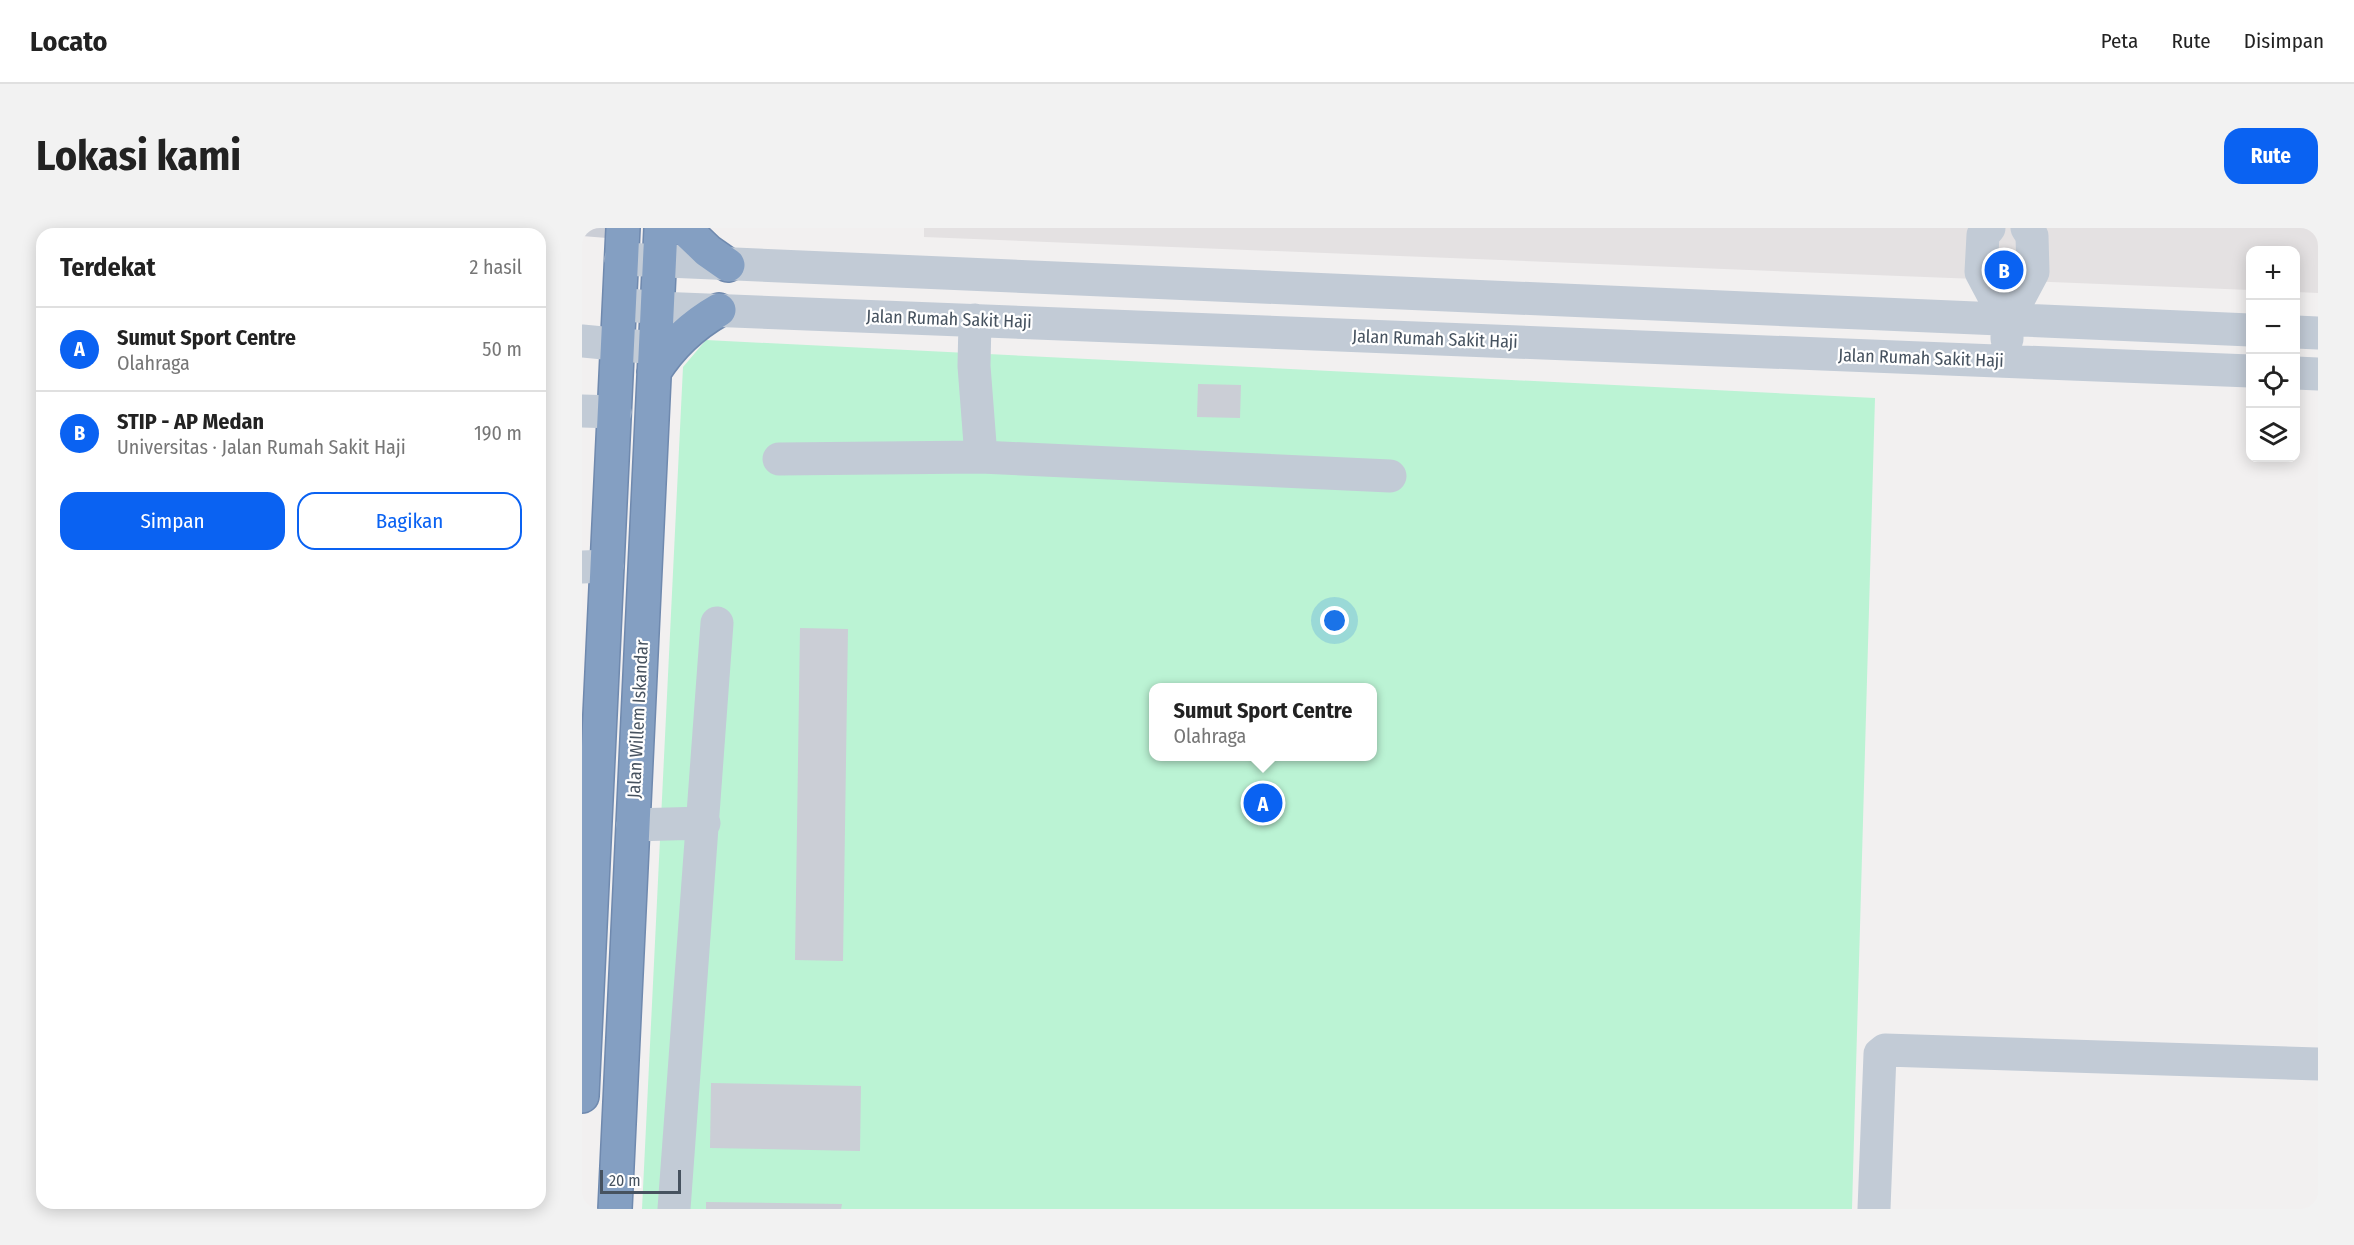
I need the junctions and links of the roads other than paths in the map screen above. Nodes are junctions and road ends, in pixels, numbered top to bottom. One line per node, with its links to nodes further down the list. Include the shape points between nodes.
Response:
1 (661, 228): 6 (highway, Jalan Willem Iskandar)
2 (684, 228): 7 (highway)
3 (1989, 228): 12 (street, via 1983,235 1981,272)
4 (2027, 228): 12 (street, via 2032,236 2033,272)
5 (622, 244): 6 (street); 8 (highway, Jalan Willem Iskandar)
6 (659, 262): 7 (street); 9 (highway, Jalan Willem Iskandar)
7 (728, 265): 12 (street)
8 (620, 304): 9 (street, Jalan Rumah Sakit Haji); 17 (highway, Jalan Willem Iskandar)
9 (657, 308): 10 (street, Jalan Rumah Sakit Haji); 18 (highway, Jalan Willem Iskandar)
10 (719, 310): 11 (street, Jalan Rumah Sakit Haji); 18 (highway, via 688,330 663,357)
11 (975, 320): 19 (street, Jalan Rumah Sakit Haji); 25 (street, via 974,366)
12 (2007, 321): 13 (street); 19 (street)
13 (2246, 330)
14 (2300, 332): 15 (street)
15 (2318, 333)
16 (582, 341): 17 (street)
17 (618, 344): 18 (street); 24 (highway, Jalan Willem Iskandar)
18 (655, 360): 33 (highway, Jalan Willem Iskandar)
19 (2006, 362): 20 (street, Jalan Rumah Sakit Haji)
20 (2246, 371)
21 (2300, 373): 22 (street)
22 (2318, 374)
23 (582, 411): 24 (street)
24 (615, 412): 28 (highway, Jalan Willem Iskandar)
25 (981, 457): 26 (street); 27 (street)
26 (779, 459)
27 (1390, 476)
28 (594, 567): 30 (highway, Jalan Willem Iskandar)
29 (717, 623): 32 (street)
30 (593, 634): 31 (highway, Jalan Willem Iskandar)
31 (591, 736): 34 (highway, Jalan Willem Iskandar)
32 (704, 823): 33 (street); 39 (street)
33 (633, 825): 38 (highway, Jalan Willem Iskandar)
34 (586, 927): 35 (highway, Jalan Willem Iskandar)
35 (583, 1039): 37 (highway, Jalan Willem Iskandar)
36 (2318, 1064): 40 (street, via 1884,1050 1880,1054)
37 (582, 1096)
38 (615, 1209)
39 (674, 1209)
40 (1874, 1209)

